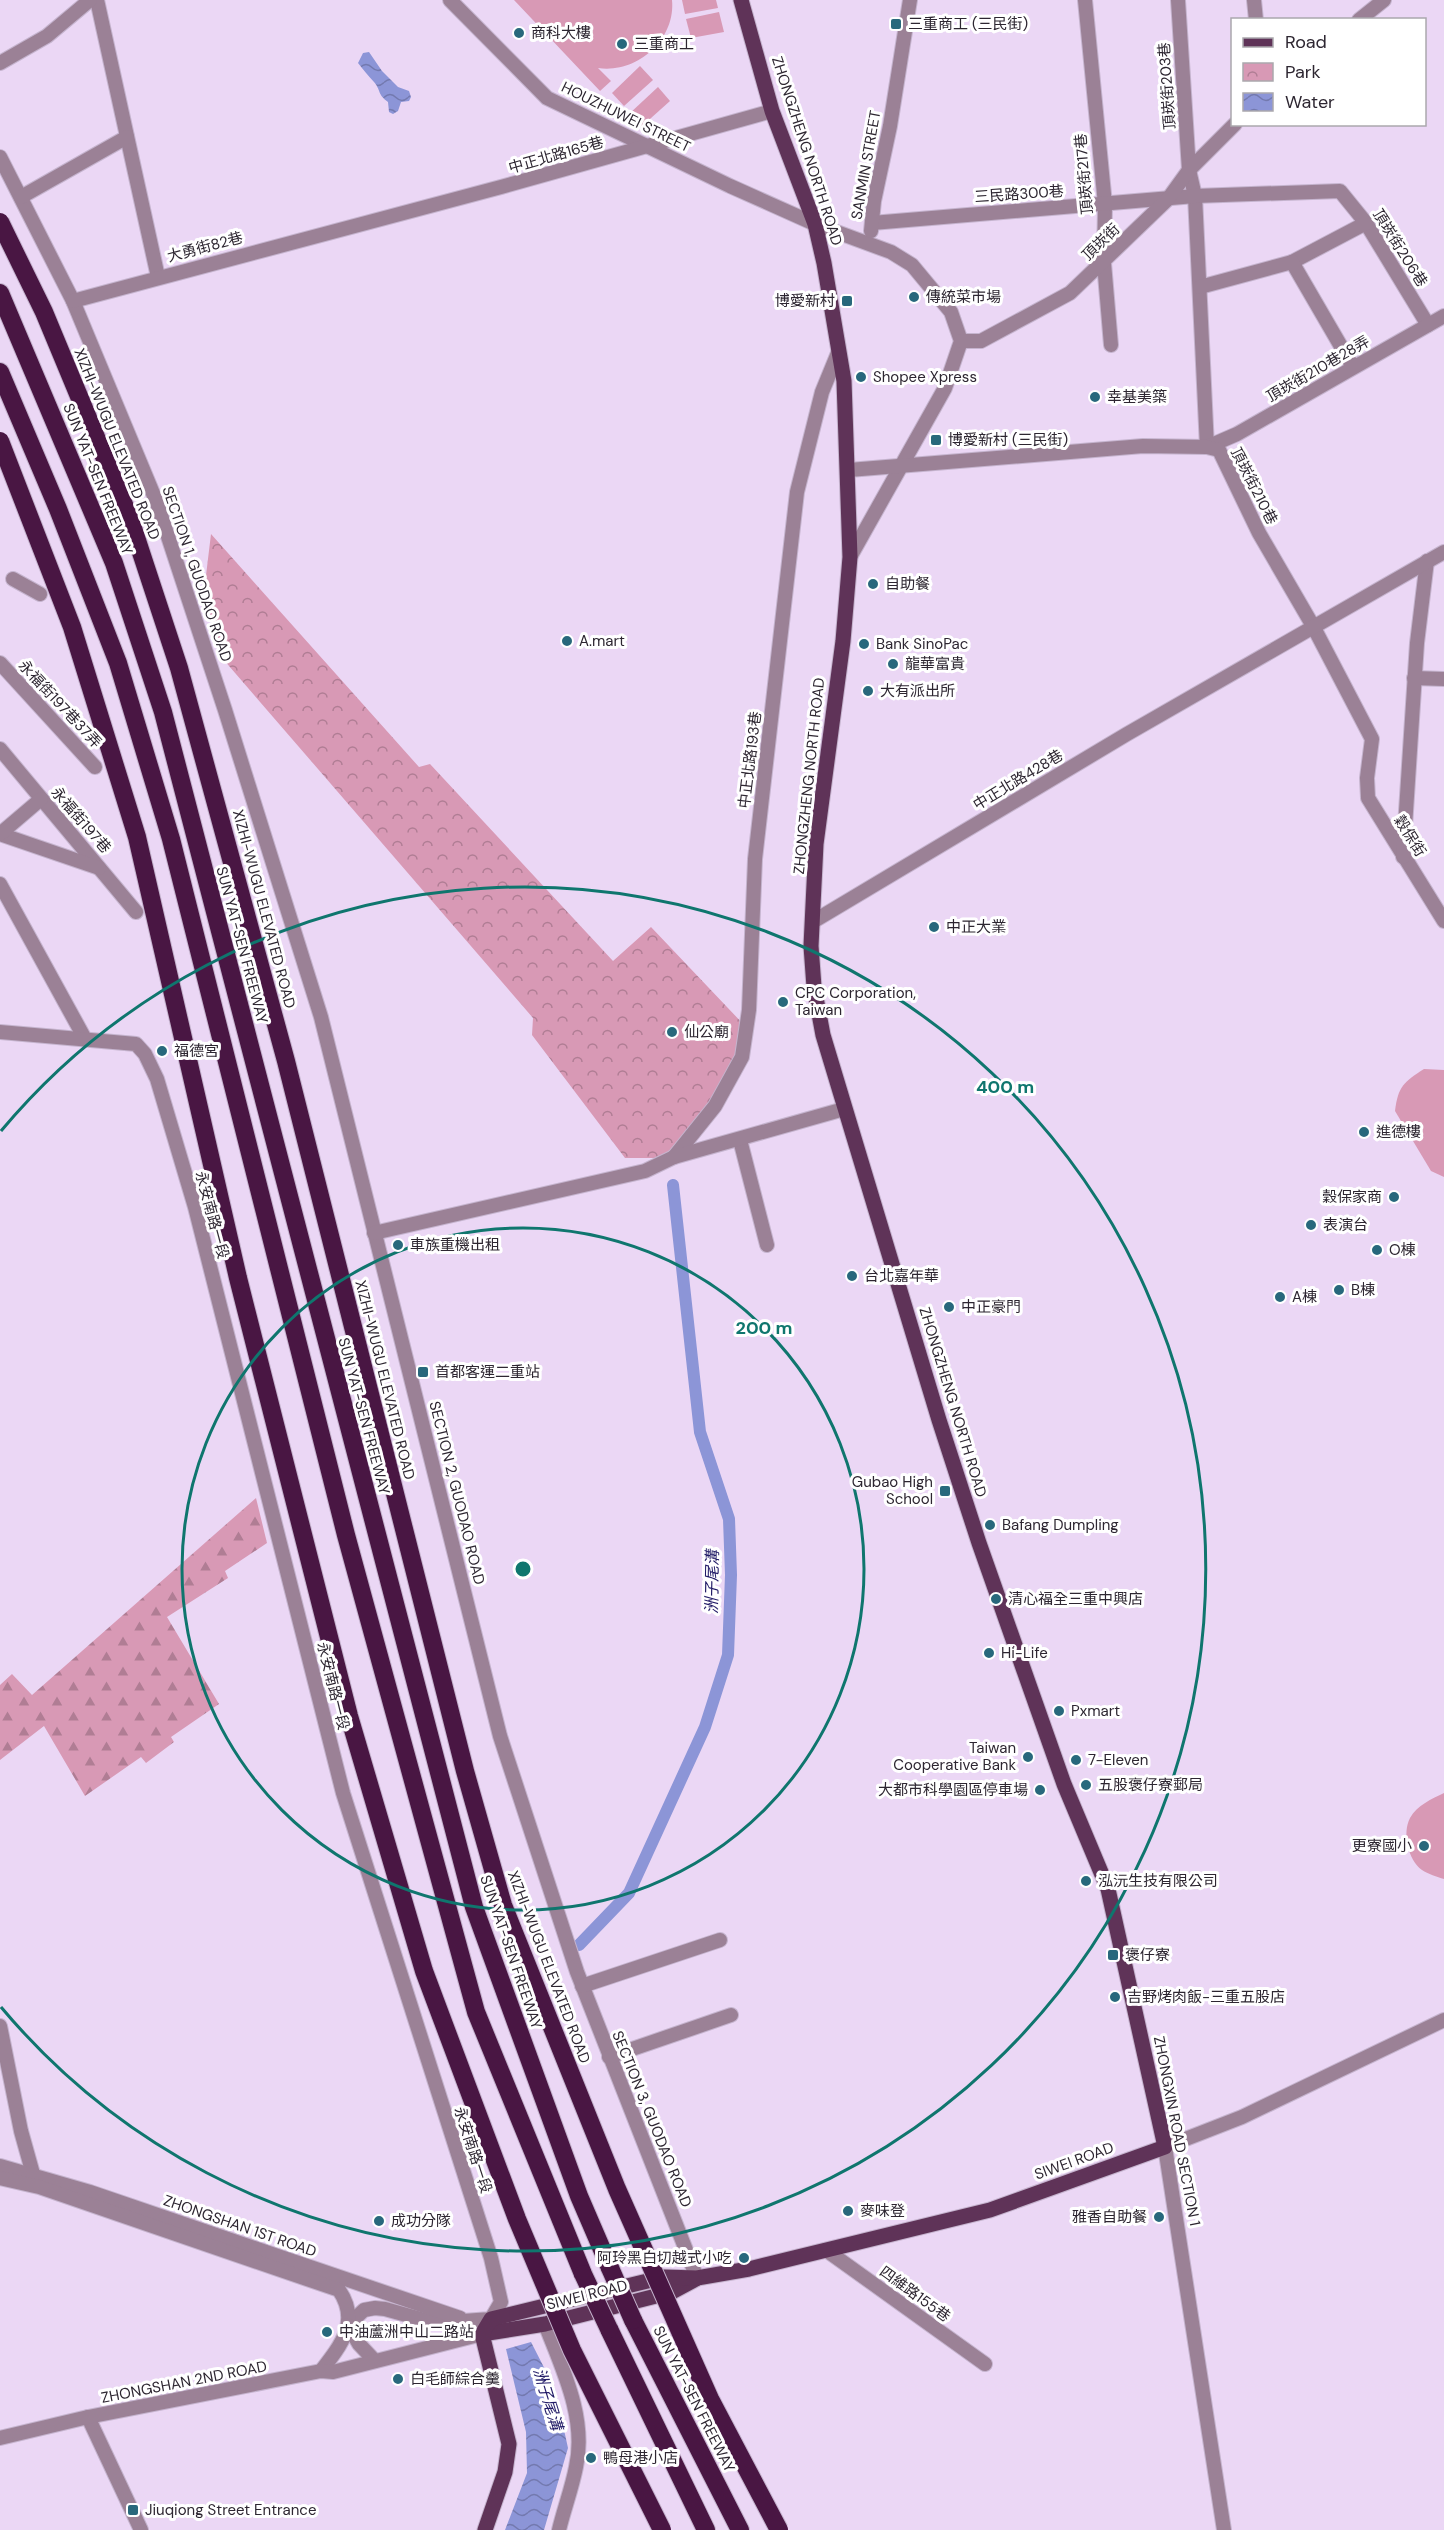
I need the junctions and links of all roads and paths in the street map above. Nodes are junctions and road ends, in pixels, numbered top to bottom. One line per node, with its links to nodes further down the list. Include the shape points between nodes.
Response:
1 (90, 0): 12 (street, via 47,36)
2 (98, 0): 15 (street)
3 (450, 0): 16 (street, HOUZHUWEI STREET, via 547,98)
4 (741, 0): 13 (main road, ZHONGZHENG NORTH ROAD)
5 (910, 0): 25 (street, SANMIN STREET)
6 (1085, 0): 23 (street, 頂崁街217巷)
7 (1178, 0): 18 (street, 頂崁街203巷)
8 (1254, 0): 10 (street)
9 (1384, 0): 11 (street)
10 (1256, 18)
11 (1362, 18)
12 (0, 63)
13 (772, 111): 16 (street, 中正北路165巷); 27 (main road, ZHONGZHENG NORTH ROAD)
14 (1233, 126): 18 (street, 頂崁街)
15 (127, 137): 21 (street); 32 (street)
16 (650, 146): 27 (street, HOUZHUWEI STREET); 28 (street, 中正北路165巷)
17 (0, 157): 21 (street, SECTION 1, GUODAO ROAD)
18 (1189, 170): 20 (street, 頂崁街210巷); 22 (street, 頂崁街)
19 (1340, 191): 20 (street, 三民路300巷); 26 (street, 頂崁街206巷)
20 (1195, 196): 22 (street, 三民路300巷); 33 (street, 頂崁街210巷)
21 (21, 197): 35 (street, SECTION 1, GUODAO ROAD)
22 (1168, 199): 23 (street, 三民路300巷); 31 (street, 頂崁街)
23 (1105, 204): 25 (street, 三民路300巷); 31 (street, 頂崁街217巷)
24 (0, 222): 105 (highway, XIZHI-WUGU ELEVATED ROAD, bridge, via 44,312 130,519 179,668 286,1061 462,1760 503,1905 622,2199 710,2399)
25 (872, 223): 29 (street, SANMIN STREET)
26 (1366, 223): 30 (street); 37 (street, 頂崁街206巷)
27 (815, 224): 29 (street, HOUZHUWEI STREET); 40 (main road, ZHONGZHENG NORTH ROAD)
28 (347, 227): 32 (street, 大勇街82巷)
29 (869, 242): 38 (street, SANMIN STREET, via 912,265 951,312)
30 (1293, 262): 33 (street); 41 (street)
31 (1104, 263): 38 (street, 頂崁街, via 1070,293 981,341); 39 (street, 頂崁街217巷)
32 (158, 277): 35 (street, 大勇街82巷)
33 (1200, 287): 44 (street, 頂崁街210巷)
34 (0, 293): 104 (highway, SUN YAT-SEN FREEWAY, bridge, via 114,563 163,712 474,1907 609,2268)
35 (73, 301): 67 (street, SECTION 1, GUODAO ROAD, via 157,503)
36 (1444, 316): 37 (street, 頂崁街210巷28弄)
37 (1428, 325): 41 (street, 頂崁街210巷28弄)
38 (961, 341): 45 (street, via 945,388)
39 (1112, 345)
40 (838, 353): 46 (main road, ZHONGZHENG NORTH ROAD, via 844,381); 72 (street, 中正北路193巷, via 822,392 797,492 755,859 749,1010 742,1057 715,1106)
41 (1353, 368): 44 (street, 頂崁街210巷28弄)
42 (0, 372): 103 (highway, bridge, via 118,663 171,839 346,1535 476,2012 583,2274)
43 (0, 441): 102 (highway, bridge, via 72,627 137,837 238,1278 337,1670 424,1971 517,2219 572,2350)
44 (1207, 447): 45 (street, via 1143,446); 52 (street, 頂崁街210巷, via 1219,450 1259,533)
45 (899, 466): 46 (street); 48 (street)
46 (849, 470): 48 (main road, ZHONGZHENG NORTH ROAD)
47 (1444, 552): 49 (street, 中正北路428巷)
48 (850, 557): 65 (main road, ZHONGZHENG NORTH ROAD, via 816,844)
49 (1428, 561): 52 (street, 中正北路428巷); 54 (street)
50 (13, 579): 51 (street)
51 (40, 594)
52 (1313, 626): 58 (street, 頂崁街210巷, via 1372,739); 65 (street, 中正北路428巷)
53 (0, 663): 57 (street, 永福街197巷37弄)
54 (1414, 678): 55 (street); 61 (street)
55 (1444, 679)
56 (0, 749): 59 (street, 永福街197巷)
57 (96, 767)
58 (1368, 798): 61 (street, 穀保街)
59 (41, 799): 60 (street); 62 (street, 永福街197巷)
60 (0, 834): 62 (street)
61 (1403, 857): 66 (street, 穀保街)
62 (101, 868): 64 (street, 永福街197巷)
63 (0, 884): 69 (street)
64 (136, 912)
65 (814, 921): 70 (main road, ZHONGZHENG NORTH ROAD, via 814,987)
66 (1444, 921)
67 (321, 1017): 73 (street, SECTION 2, GUODAO ROAD)
68 (0, 1032): 69 (street)
69 (84, 1037): 89 (street, 永安南路一段, via 136,1044 157,1079 195,1208 343,1793 491,2258 501,2302)
70 (844, 1109): 71 (street); 75 (main road, ZHONGZHENG NORTH ROAD, via 951,1458)
71 (740, 1140): 72 (street); 74 (street)
72 (674, 1157): 73 (street, via 645,1171)
73 (374, 1233): 77 (street, SECTION 2, GUODAO ROAD, via 500,1736)
74 (767, 1245)
75 (1052, 1751): 83 (main road, ZHONGXIN ROAD SECTION 1, via 1108,1889)
76 (720, 1940): 78 (street)
77 (577, 1972): 78 (street, SECTION 3, GUODAO ROAD)
78 (582, 1986): 82 (street, SECTION 3, GUODAO ROAD)
79 (731, 2015): 82 (street)
80 (1444, 2020): 83 (street, SIWEI ROAD, via 1242,2117)
81 (0, 2026): 85 (street)
82 (609, 2056): 88 (street, SECTION 3, GUODAO ROAD)
83 (1165, 2147): 87 (main road, SIWEI ROAD, via 990,2210); 106 (street, ZHONGXIN ROAD SECTION 1)
84 (0, 2166): 85 (street, ZHONGSHAN 1ST ROAD)
85 (33, 2174): 90 (street, ZHONGSHAN 1ST ROAD)
86 (0, 2178): 92 (street, ZHONGSHAN 1ST ROAD, via 39,2187 339,2290 348,2304)
87 (826, 2250): 88 (main road, SIWEI ROAD); 95 (street, 四維路155巷)
88 (697, 2278): 89 (main road, SIWEI ROAD, via 664,2277); 91 (main road, SIWEI ROAD, via 672,2292)
89 (491, 2319): 90 (street, ZHONGSHAN 1ST ROAD); 93 (main road)
90 (468, 2321): 92 (street, ZHONGSHAN 1ST ROAD, via 435,2323 375,2308 364,2310)
91 (545, 2324): 93 (main road, SIWEI ROAD); 101 (street, via 578,2419 577,2465)
92 (348, 2325): 94 (street); 96 (street, via 340,2347)
93 (482, 2334): 94 (street, ZHONGSHAN 2ND ROAD); 100 (main road, via 509,2444 505,2472)
94 (374, 2360): 96 (street, ZHONGSHAN 2ND ROAD, via 333,2372)
95 (986, 2364)
96 (321, 2370): 97 (street, ZHONGSHAN 2ND ROAD)
97 (88, 2417): 98 (street, ZHONGSHAN 2ND ROAD); 99 (street)
98 (0, 2438)
99 (141, 2530)
100 (485, 2530)
101 (559, 2530)
102 (662, 2530)
103 (706, 2530)
104 (740, 2530)
105 (779, 2530)
106 (1224, 2530)

